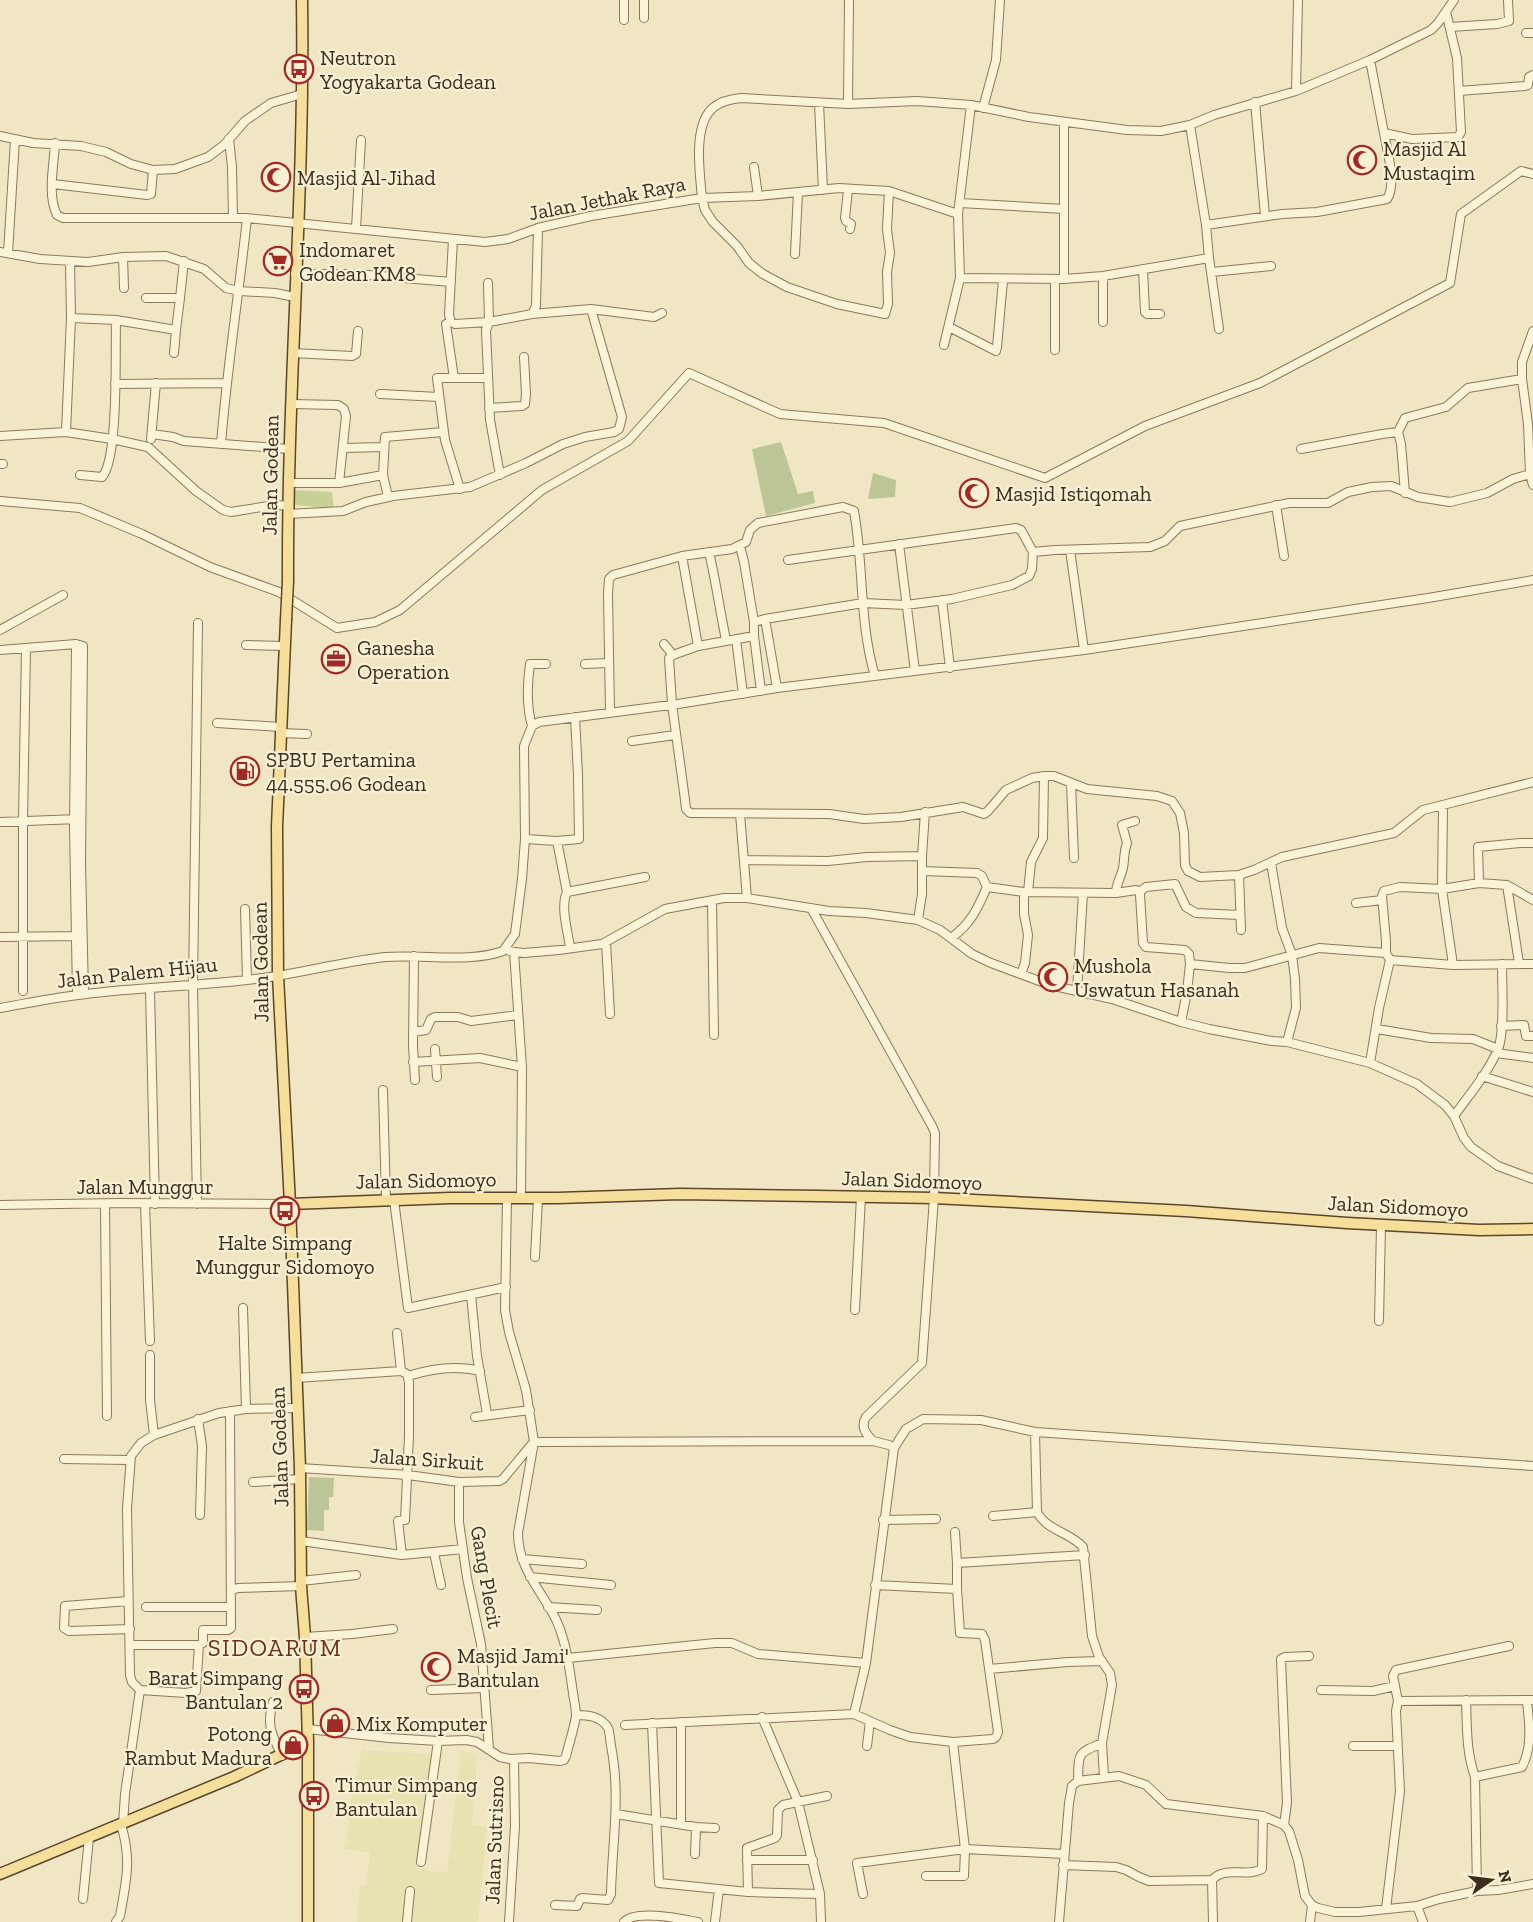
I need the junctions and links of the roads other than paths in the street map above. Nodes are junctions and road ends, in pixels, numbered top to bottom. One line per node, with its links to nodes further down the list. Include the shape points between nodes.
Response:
1 (302, 0): 17 (main road, Jalan Godean)
2 (624, 0): 11 (street)
3 (644, 0): 10 (street)
4 (849, 0): 20 (street)
5 (1000, 0): 22 (street, via 996,60)
6 (1298, 0): 15 (street)
7 (1454, 0): 9 (street, Jalan Jethak Raya)
8 (1508, 0): 12 (street, via 1509,21)
9 (1446, 12): 12 (street); 13 (street, Jalan Jethak Raya, via 1431,30)
10 (644, 18)
11 (624, 20)
12 (1450, 27): 16 (street)
13 (1370, 60): 15 (street, Jalan Jethak Raya); 25 (street)
14 (1533, 75): 16 (street, via 1525,86)
15 (1296, 91): 18 (street, Jalan Jethak Raya)
16 (1459, 91): 25 (street, via 1458,137 1412,139)
17 (302, 94): 28 (street, via 257,111); 47 (main road, Jalan Godean)
18 (1254, 102): 24 (street, Jalan Jethak Raya); 44 (street)
19 (819, 103): 20 (street, Jalan Jethak Raya); 35 (street); 40 (street, Jalan Jethak Raya, via 741,98 714,107 701,130 698,147)
20 (848, 104): 21 (street, Jalan Jethak Raya, via 917,101)
21 (971, 105): 22 (street, Jalan Jethak Raya); 41 (street)
22 (983, 108): 23 (street, Jalan Jethak Raya)
23 (1064, 122): 24 (street, Jalan Jethak Raya, via 1161,131); 42 (street)
24 (1190, 125): 48 (street)
25 (1384, 133): 44 (street, via 1391,183 1387,199 1317,212)
26 (0, 136): 27 (street)
27 (15, 139): 30 (street); 53 (street)
28 (229, 139): 32 (street, via 208,157 175,170); 45 (street)
29 (362, 140): 49 (street)
30 (55, 143): 32 (street, via 106,152); 34 (street, Jalan Jethak Raya)
31 (754, 167): 39 (street)
32 (153, 170): 34 (street, via 152,191 147,195)
33 (1533, 174): 124 (street, via 1521,171 1461,214 1450,283 1260,383 1144,426 1045,478 884,423 780,414 689,373 628,441 542,490 400,610 375,622 338,628 279,592 210,567 80,508)
34 (53, 184): 45 (street, Jalan Jethak Raya, via 56,212 63,218)
35 (823, 190): 36 (street); 38 (street)
36 (848, 190): 37 (street); 51 (street, via 844,218 851,224)
37 (889, 191): 40 (street, via 890,253 885,314 837,304 763,274 713,222); 43 (street)
38 (798, 192): 39 (street); 54 (street)
39 (758, 196): 40 (street)
40 (702, 198): 50 (street, Jalan Jethak Raya)
41 (960, 203): 42 (street); 43 (street)
42 (1064, 209): 65 (street)
43 (958, 214): 64 (street)
44 (1265, 216): 48 (street)
45 (233, 218): 46 (street, Jalan Jethak Raya)
46 (247, 218): 47 (street, Jalan Jethak Raya); 70 (street)
47 (299, 223): 49 (street, Jalan Jethak Raya); 62 (main road, Jalan Godean)
48 (1206, 225): 56 (street)
49 (356, 228): 52 (street, Jalan Jethak Raya)
50 (538, 228): 52 (street, Jalan Jethak Raya, via 485,242); 75 (street, via 536,306)
51 (850, 229)
52 (453, 239): 67 (street)
53 (4, 253): 57 (street)
54 (795, 254)
55 (123, 257): 57 (street); 58 (street, via 166,256); 69 (street)
56 (1209, 258): 60 (street); 61 (street)
57 (70, 261): 78 (street)
58 (184, 261): 70 (street, via 204,268 226,288); 73 (street)
59 (1271, 266): 61 (street)
60 (1143, 269): 63 (street); 77 (street, via 1145,312)
61 (1212, 272): 84 (street)
62 (296, 274): 67 (street, via 357,274); 71 (main road, Jalan Godean)
63 (1103, 276): 65 (street); 82 (street)
64 (960, 278): 66 (street); 83 (street)
65 (1060, 279): 66 (street); 89 (street)
66 (1003, 280): 83 (street, via 996,351)
67 (451, 282): 80 (street)
68 (488, 283): 81 (street)
69 (124, 288)
70 (239, 291): 71 (street); 97 (street)
71 (294, 297): 91 (main road, Jalan Godean)
72 (146, 298): 73 (street)
73 (180, 298): 85 (street)
74 (591, 309): 75 (street); 76 (street, via 654,317); 114 (street, via 620,411 619,429 563,444)
75 (532, 314): 81 (street)
76 (662, 314)
77 (1160, 314)
78 (71, 318): 79 (street); 103 (street)
79 (116, 320): 85 (street); 98 (street)
80 (451, 322): 81 (street); 93 (street, via 446,324)
81 (489, 322): 94 (street)
82 (1103, 322)
83 (948, 327): 88 (street)
84 (1219, 329)
85 (176, 330): 90 (street)
86 (358, 331): 91 (street, via 357,352 352,356)
87 (1533, 331): 95 (street, via 1522,362)
88 (944, 345)
89 (1055, 350)
90 (174, 353)
91 (292, 353): 101 (main road, Jalan Godean)
92 (524, 357): 102 (street, via 525,404)
93 (453, 378): 94 (street); 100 (street, via 437,378)
94 (488, 378): 102 (street)
95 (1522, 380): 105 (street, via 1468,388 1446,407 1405,417); 115 (street)
96 (156, 383): 97 (street); 98 (street); 108 (street)
97 (227, 383): 109 (street)
98 (115, 384): 106 (street)
99 (380, 394): 100 (street)
100 (439, 397): 104 (street)
101 (291, 404): 111 (main road, Jalan Godean); 112 (street, via 342,406 346,416)
102 (489, 408): 114 (street)
103 (66, 432): 106 (street); 107 (street)
104 (443, 432): 110 (street, via 385,437); 121 (street)
105 (1398, 432): 113 (street); 122 (street)
106 (113, 435): 108 (street); 116 (street, via 105,475)
107 (0, 436)
108 (150, 442): 109 (street, via 173,437); 126 (street, via 196,491 223,510 268,506)
109 (221, 444): 111 (street)
110 (384, 447): 112 (street); 117 (street)
111 (289, 448): 118 (main road, Jalan Godean)
112 (343, 448): 119 (street)
113 (1301, 449)
114 (500, 474): 121 (street)
115 (1530, 474): 120 (street); 122 (street, via 1487,493 1450,502)
116 (80, 475)
117 (383, 475): 119 (street); 123 (street)
118 (289, 483): 119 (street); 126 (main road, Jalan Godean)
119 (339, 483)
120 (1533, 485)
121 (460, 489): 123 (street)
122 (1405, 493): 125 (street, via 1391,486 1379,486 1348,492 1329,503)
123 (388, 497): 126 (street, via 343,511)
124 (0, 501)
125 (1276, 506): 130 (street, via 1180,526 1165,541 1150,547); 134 (street)
126 (288, 509): 149 (main road, Jalan Godean, bridge)
127 (898, 544): 129 (street); 132 (street, via 1016,528); 140 (street)
128 (740, 546): 129 (street, via 758,523 843,507 854,511); 131 (street); 142 (street)
129 (860, 549): 135 (street); 139 (street)
130 (1070, 550): 132 (street); 153 (street)
131 (709, 552): 133 (street); 146 (street)
132 (1034, 552): 138 (street, via 1032,569 1023,581)
133 (682, 556): 150 (street); 155 (street, via 609,579)
134 (1284, 556)
135 (788, 560)
136 (1533, 580): 153 (street)
137 (63, 595): 144 (street)
138 (942, 600): 140 (street); 158 (street)
139 (863, 603): 140 (street); 141 (street); 160 (street)
140 (906, 605): 159 (street)
141 (765, 619): 142 (street); 161 (street)
142 (754, 622): 145 (street)
143 (198, 623): 230 (street)
144 (0, 630)
145 (754, 636): 146 (street); 162 (street)
146 (731, 640): 150 (street); 163 (street)
147 (664, 644): 154 (street)
148 (246, 645): 149 (street)
149 (284, 646): 169 (main road, Jalan Godean)
150 (698, 646): 154 (street)
151 (26, 648): 152 (street); 179 (street, via 76,644); 180 (street)
152 (0, 650)
153 (1084, 650): 158 (street)
154 (673, 655): 164 (street, via 669,658)
155 (609, 663): 157 (street); 165 (street)
156 (546, 664): 168 (street, via 530,664 527,692)
157 (585, 664)
158 (950, 668): 159 (street)
159 (915, 671): 160 (street)
160 (875, 676): 161 (street)
161 (777, 688): 162 (street)
162 (761, 691): 163 (street)
163 (743, 694): 164 (street)
164 (672, 704): 165 (street); 171 (street)
165 (610, 712): 166 (street)
166 (575, 717): 168 (street, via 546,720); 184 (street, via 580,836 577,840)
167 (217, 723): 169 (street)
168 (532, 726): 183 (street, via 524,746)
169 (280, 730): 170 (street); 228 (main road, Jalan Godean)
170 (307, 734)
171 (675, 735): 172 (street); 178 (street, via 686,809 698,814)
172 (632, 741)
173 (1044, 776): 175 (street); 177 (street, via 1006,790 984,814 963,807); 197 (street, via 1043,838 1031,862)
174 (1533, 782): 176 (street)
175 (1071, 783): 186 (street); 190 (street, via 1087,789 1172,801 1180,813 1188,872 1200,877)
176 (1443, 806): 188 (street, via 1423,810 1394,833 1282,857); 195 (street)
177 (924, 812): 178 (street, via 864,819 829,814); 189 (street)
178 (740, 814): 187 (street)
179 (78, 819): 180 (street); 211 (street); 234 (street)
180 (23, 821): 182 (street); 213 (street)
181 (1135, 821): 200 (street, via 1122,825 1127,843)
182 (0, 822)
183 (525, 839): 184 (street); 217 (street, via 515,934)
184 (557, 841): 196 (street)
185 (1533, 843): 192 (street, via 1478,847)
186 (1074, 858)
187 (744, 861): 189 (street, via 867,857); 201 (street)
188 (1270, 863): 190 (street); 219 (street, via 1282,928)
189 (922, 864): 194 (street, via 977,873); 209 (street)
190 (1239, 874): 208 (street)
191 (645, 877): 196 (street)
192 (1479, 883): 193 (street); 195 (street)
193 (1507, 885): 203 (street); 222 (street)
194 (987, 887): 197 (street); 214 (street, via 972,919)
195 (1442, 889): 202 (street, via 1389,889 1384,891); 226 (street)
196 (567, 892): 216 (street)
197 (1026, 892): 198 (street); 227 (street, via 1024,914 1028,935)
198 (1083, 892): 200 (street); 233 (street)
199 (1139, 892): 200 (street); 208 (street, via 1146,887 1175,884 1186,907 1196,913); 223 (street, via 1143,943 1146,947 1185,950)
200 (1116, 893)
201 (747, 898): 204 (street, Jalan Palem Hijau); 206 (street, Jalan Palem Hijau)
202 (1382, 900): 205 (street); 221 (street)
203 (1533, 900)
204 (712, 902): 215 (street, Jalan Palem Hijau, via 665,909); 242 (street)
205 (1356, 903)
206 (812, 908): 209 (street, Jalan Palem Hijau); 263 (street, via 932,1126 936,1142)
207 (245, 909): 229 (street)
208 (1240, 915): 210 (street)
209 (918, 920): 214 (street)
210 (1241, 930)
211 (75, 936): 213 (street); 234 (street)
212 (0, 937): 213 (street)
213 (22, 937): 232 (street)
214 (951, 938): 227 (street, via 972,954)
215 (606, 942): 216 (street, Jalan Palem Hijau); 236 (street)
216 (570, 948): 218 (street, Jalan Palem Hijau)
217 (503, 951): 218 (street, Jalan Palem Hijau); 220 (street, Jalan Palem Hijau, via 485,956)
218 (514, 952): 237 (street)
219 (1292, 955): 221 (street, via 1319,948); 223 (street, via 1245,968); 244 (street, via 1296,1008)
220 (414, 956): 228 (street, Jalan Palem Hijau, via 338,964); 241 (street)
221 (1388, 956): 226 (street); 240 (street)
222 (1520, 963): 224 (street); 225 (street)
223 (1190, 964): 238 (street)
224 (1502, 964): 226 (street); 239 (street)
225 (1533, 964)
226 (1453, 965)
227 (1022, 974): 233 (street)
228 (278, 976): 229 (street, Jalan Palem Hijau); 269 (main road, Jalan Godean)
229 (247, 980): 230 (street, Jalan Palem Hijau)
230 (193, 986): 231 (street, Jalan Palem Hijau); 268 (street)
231 (150, 989): 234 (street, Jalan Palem Hijau); 267 (street)
232 (23, 991)
233 (1077, 991): 238 (street)
234 (80, 994): 235 (street, Jalan Palem Hijau)
235 (0, 1008)
236 (610, 1014)
237 (518, 1015): 241 (street, via 471,1021 435,1017 426,1030); 251 (street)
238 (1181, 1022): 244 (street)
239 (1501, 1026): 243 (street, via 1524,1025 1526,1036); 246 (street)
240 (1377, 1029): 246 (street, via 1431,1038 1473,1039); 250 (street)
241 (413, 1032): 249 (street)
242 (714, 1035)
243 (1533, 1036)
244 (1287, 1042): 250 (street)
245 (435, 1049): 248 (street)
246 (1497, 1051): 247 (street); 253 (street)
247 (1533, 1058)
248 (435, 1061): 249 (street); 251 (street, via 480,1058); 252 (street)
249 (413, 1062): 254 (street)
250 (1370, 1063): 257 (street, via 1417,1084)
251 (522, 1067): 261 (street)
252 (437, 1077)
253 (1482, 1077): 256 (street); 257 (street)
254 (415, 1080)
255 (383, 1090): 264 (street)
256 (1533, 1092)
257 (1454, 1116): 258 (street, via 1471,1147 1498,1166)
258 (1533, 1179)
259 (861, 1197): 262 (main road, Jalan Sidomoyo, via 680,1194); 263 (main road, Jalan Sidomoyo); 277 (street)
260 (507, 1198): 261 (main road, Jalan Sidomoyo); 264 (main road, Jalan Sidomoyo); 274 (street)
261 (521, 1198): 262 (main road, Jalan Sidomoyo)
262 (538, 1198): 273 (street)
263 (934, 1198): 271 (main road, Jalan Sidomoyo); 295 (street, via 922,1364 866,1417 863,1428)
264 (390, 1200): 269 (main road, Jalan Sidomoyo); 275 (street, via 408,1308)
265 (105, 1204): 266 (street, Jalan Munggur); 270 (street, Jalan Munggur); 290 (street)
266 (145, 1204): 267 (street, Jalan Munggur); 280 (street)
267 (155, 1204): 268 (street, Jalan Munggur)
268 (196, 1204): 269 (street, Jalan Munggur)
269 (290, 1204): 284 (main road, Jalan Godean)
270 (0, 1205)
271 (1381, 1225): 272 (main road, Jalan Sidomoyo, via 1479,1230); 278 (street)
272 (1533, 1228)
273 (535, 1257)
274 (506, 1287): 275 (street); 287 (street, via 509,1332)
275 (471, 1295): 282 (street)
276 (243, 1308): 286 (street)
277 (855, 1310)
278 (1379, 1321)
279 (397, 1333): 283 (street)
280 (150, 1341)
281 (150, 1355): 294 (street)
282 (480, 1371): 283 (street, via 447,1369); 289 (street)
283 (405, 1374): 284 (street); 302 (street)
284 (296, 1378): 285 (main road, Jalan Godean)
285 (297, 1408): 286 (street); 301 (main road, Jalan Godean)
286 (246, 1409): 288 (street)
287 (530, 1410): 289 (street); 296 (street)
288 (230, 1411): 292 (street); 326 (street)
289 (488, 1414): 291 (street)
290 (107, 1416)
291 (475, 1417)
292 (198, 1419): 294 (street); 306 (street, via 202,1446)
293 (1035, 1432): 297 (street, via 981,1420 923,1419 906,1429); 300 (street); 305 (street)
294 (154, 1435): 299 (street, via 141,1443)
295 (873, 1441): 296 (street); 297 (street)
296 (534, 1442): 304 (street, Jalan Sirkuit, via 499,1481); 316 (street, via 518,1533)
297 (894, 1448): 309 (street)
298 (64, 1459): 299 (street)
299 (129, 1460): 327 (street)
300 (1533, 1466)
301 (300, 1474): 302 (street, Jalan Sirkuit); 303 (street, Jalan Sirkuit); 311 (main road, Jalan Godean)
302 (408, 1475): 304 (street, Jalan Sirkuit); 314 (street, via 405,1520 398,1521)
303 (253, 1482)
304 (459, 1482): 312 (street, Gang Plecit)
305 (1037, 1512): 307 (street); 315 (street, via 1049,1526 1077,1540)
306 (200, 1515)
307 (993, 1516)
308 (936, 1519): 309 (street)
309 (883, 1520): 324 (street)
310 (955, 1532): 317 (street)
311 (301, 1541): 314 (street); 321 (main road, Jalan Godean)
312 (463, 1549): 313 (street); 344 (street, Gang Plecit)
313 (434, 1553): 314 (street); 322 (street)
314 (402, 1555)
315 (1085, 1555): 317 (street); 340 (street, via 1092,1636)
316 (522, 1559): 318 (street); 320 (street)
317 (957, 1563): 325 (street)
318 (582, 1564)
319 (356, 1575): 321 (street)
320 (530, 1578): 323 (street); 330 (street)
321 (301, 1584): 326 (street); 334 (main road, Jalan Godean)
322 (441, 1585)
323 (611, 1585)
324 (875, 1585): 325 (street); 341 (street)
325 (957, 1589): 342 (street, via 960,1633 984,1636)
326 (232, 1590): 329 (street)
327 (128, 1601): 332 (street); 332 (street, via 65,1606 64,1628)
328 (146, 1607): 329 (street)
329 (231, 1607): 336 (street, via 231,1628 203,1630 203,1642)
330 (548, 1607): 331 (street); 339 (street)
331 (597, 1610)
332 (130, 1629): 335 (street)
333 (393, 1629): 334 (street)
334 (305, 1637): 359 (main road, Jalan Godean)
335 (131, 1645): 336 (street); 345 (street, via 130,1675)
336 (199, 1645): 345 (street, via 196,1691)
337 (1509, 1646): 343 (street, via 1396,1670)
338 (1309, 1656): 380 (street, via 1281,1659 1287,1803)
339 (568, 1658): 341 (street, via 732,1643 758,1654); 352 (street)
340 (1102, 1661): 342 (street); 363 (street, via 1112,1685)
341 (866, 1663): 353 (street)
342 (989, 1670): 362 (street, via 996,1737)
343 (1395, 1686): 347 (street, via 1373,1691); 350 (street)
344 (485, 1688): 346 (street); 367 (street, Gang Plecit)
345 (140, 1690): 378 (street)
346 (431, 1690)
347 (1321, 1690)
348 (1466, 1700): 349 (street); 350 (street); 371 (street, via 1468,1743)
349 (1530, 1700): 371 (street, via 1529,1738 1522,1767)
350 (1398, 1701): 366 (street)
351 (273, 1702): 368 (street, via 269,1725)
352 (576, 1714): 369 (street, via 564,1760); 375 (street, via 592,1715 608,1729 616,1768)
353 (854, 1714): 354 (street); 355 (street)
354 (762, 1717): 356 (street); 374 (street)
355 (870, 1721): 362 (street, via 910,1737); 364 (street)
356 (681, 1722): 357 (street); 379 (street)
357 (652, 1723): 358 (street); 377 (street)
358 (625, 1725)
359 (308, 1730): 360 (street); 361 (main road, Jalan Godean)
360 (438, 1741): 367 (street, via 466,1740); 389 (street)
361 (308, 1742): 368 (main road); 407 (main road, Jalan Godean)
362 (953, 1742): 384 (street)
363 (1102, 1743): 370 (street); 372 (street, via 1079,1756)
364 (867, 1746)
365 (1353, 1746): 366 (street)
366 (1397, 1746): 405 (street, via 1400,1791)
367 (489, 1749): 369 (street)
368 (282, 1756): 378 (main road)
369 (514, 1760): 409 (street, Jalan Sutrisno, via 516,1826)
370 (1104, 1777): 372 (street); 376 (street, via 1119,1776 1146,1785 1166,1804)
371 (1475, 1777): 396 (street)
372 (1078, 1781): 386 (street, via 1071,1791)
373 (826, 1796): 374 (street)
374 (798, 1802): 387 (street, via 780,1807 777,1835 747,1848); 388 (street)
375 (616, 1814): 377 (street); 402 (street, via 610,1899 582,1898 577,1906)
376 (1263, 1816): 380 (street); 393 (street, via 1262,1869 1221,1873)
377 (656, 1821): 379 (street); 395 (street, via 659,1883)
378 (122, 1824): 383 (main road); 406 (street, via 128,1861)
379 (681, 1824): 381 (street)
380 (1284, 1825): 403 (street, via 1298,1860 1305,1896)
381 (696, 1827): 382 (street); 385 (street)
382 (715, 1828)
383 (89, 1838): 391 (main road); 401 (street)
384 (965, 1849): 386 (street); 392 (street, via 964,1876); 400 (street, via 857,1863)
385 (695, 1854)
386 (1064, 1854): 390 (street)
387 (747, 1860): 388 (street); 398 (street)
388 (813, 1860): 399 (street)
389 (421, 1862)
390 (1063, 1865): 393 (street, via 1116,1867 1149,1881); 414 (street)
391 (0, 1874)
392 (926, 1875)
393 (1212, 1880): 415 (street)
394 (1533, 1884): 396 (street)
395 (719, 1889): 398 (street); 412 (street)
396 (1477, 1891): 404 (street)
397 (410, 1892): 408 (street)
398 (748, 1892): 399 (street)
399 (820, 1894): 413 (street)
400 (863, 1894)
401 (83, 1899)
402 (555, 1905)
403 (1312, 1905): 405 (street, via 1335,1912); 416 (street)
404 (1417, 1906): 405 (street); 417 (street)
405 (1386, 1909)
406 (116, 1922)
407 (308, 1922)
408 (406, 1922)
409 (509, 1922)
410 (624, 1922): 411 (street, via 628,1918 655,1915)
411 (698, 1922)
412 (715, 1922)
413 (821, 1922)
414 (1059, 1922)
415 (1213, 1922)
416 (1310, 1922)
417 (1423, 1922)

